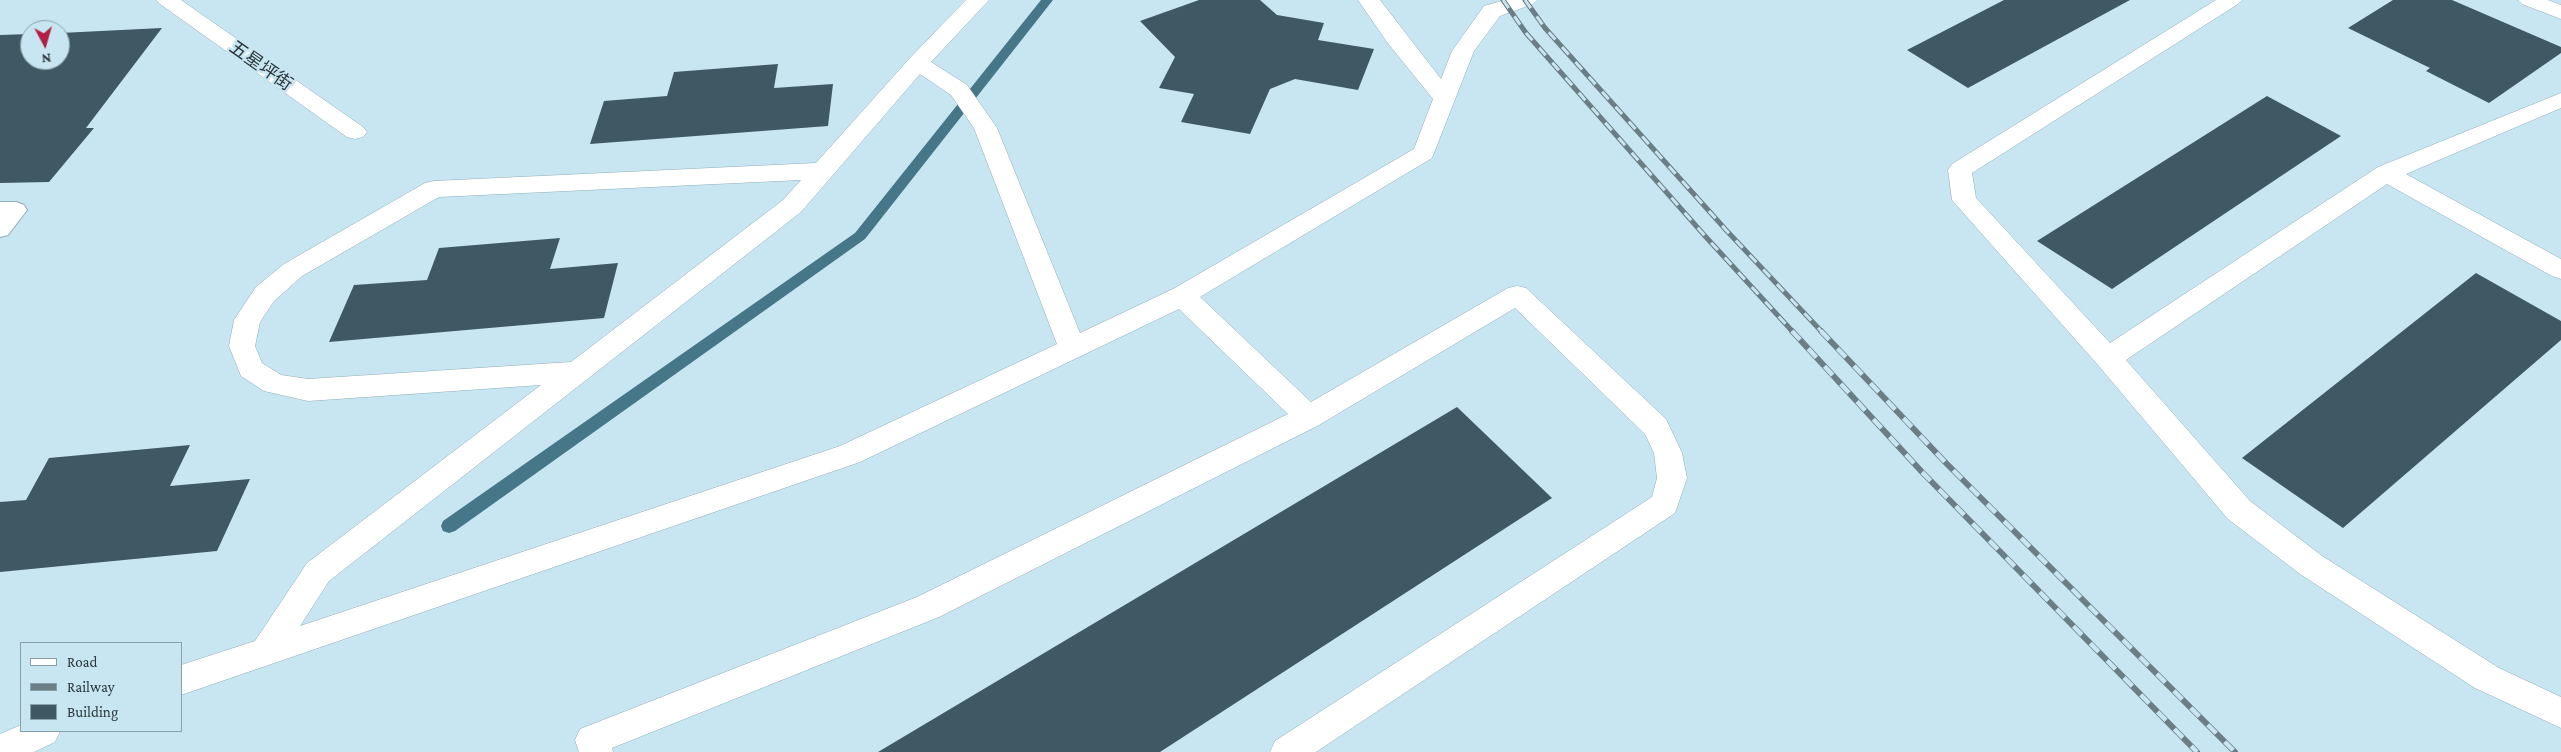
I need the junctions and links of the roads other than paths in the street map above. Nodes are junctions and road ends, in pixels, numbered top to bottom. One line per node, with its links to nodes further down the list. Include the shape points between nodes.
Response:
1 (167, 0): 11 (street, 五星坪街)
2 (978, 0): 8 (street)
3 (1369, 0): 9 (street)
4 (1526, 0): 9 (street, via 1492,11 1463,51)
5 (2231, 0): 19 (street, via 1960,170 1964,200)
6 (2528, 0): 7 (street)
7 (2561, 14)
8 (918, 64): 12 (street); 18 (street, via 959,90 985,128)
9 (1445, 98): 17 (street, via 1424,153)
10 (2561, 100): 13 (street)
11 (355, 132)
12 (823, 171): 20 (street, via 792,206); 20 (street, via 434,189 293,270 265,294 247,320 242,346 251,369 274,384 308,390)
13 (2386, 173): 16 (street); 19 (street)
14 (0, 210): 15 (lane, via 16,210)
15 (0, 229)
16 (2561, 270)
17 (1182, 296): 18 (street); 21 (street)
18 (1073, 349): 22 (street, via 850,454)
19 (2108, 358): 24 (street, via 2246,515 2311,565 2487,678)
20 (578, 372): 22 (street, via 318,572)
21 (1309, 417): 27 (street, via 928,607 592,740); 28 (street, via 1517,295 1656,427 1668,452 1672,478 1665,504)
22 (266, 651): 23 (street)
23 (182, 680)
24 (2561, 713)
25 (42, 732): 26 (street)
26 (0, 750)
27 (596, 752)
28 (1287, 752)

